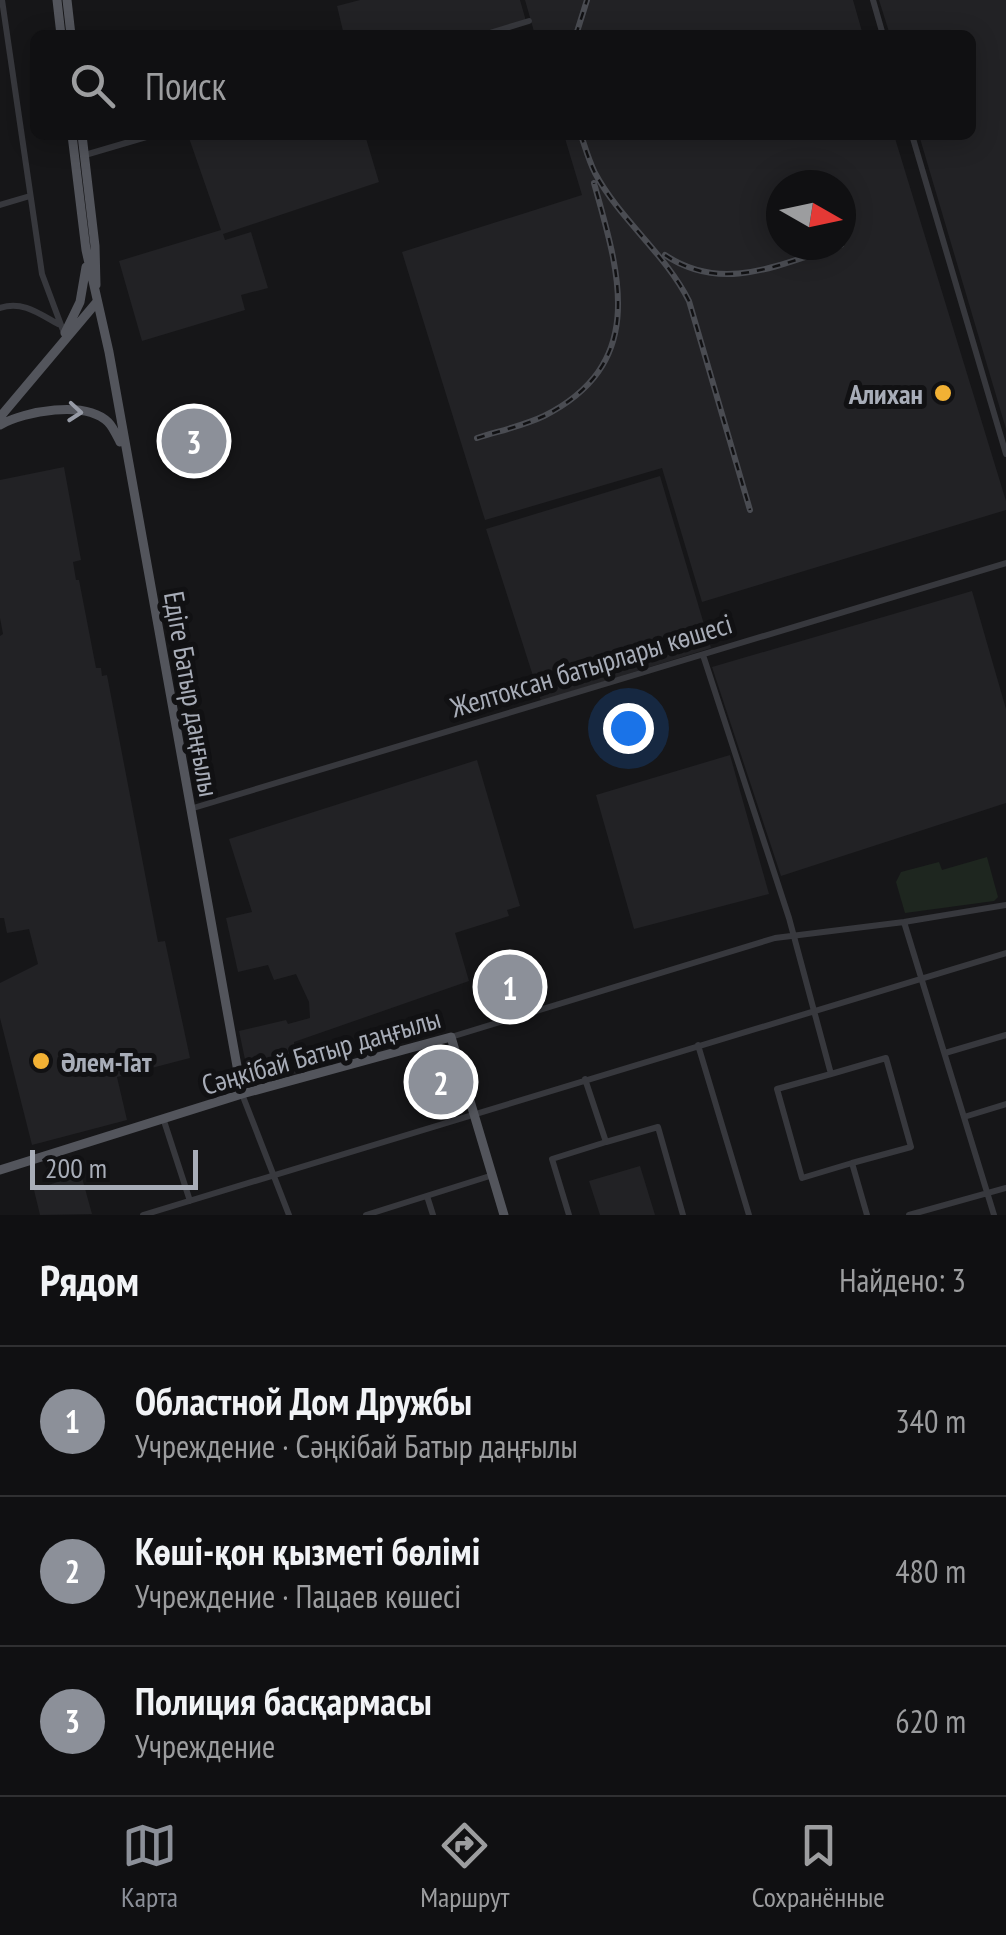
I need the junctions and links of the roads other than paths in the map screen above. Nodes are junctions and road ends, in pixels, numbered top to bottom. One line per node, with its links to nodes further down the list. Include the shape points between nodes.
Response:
1 (2, 0): 15 (street)
2 (56, 0): 6 (main road)
3 (67, 0): 7 (main road)
4 (873, 0): 9 (street)
5 (529, 21): 8 (street)
6 (60, 30)
7 (70, 30)
8 (499, 30)
9 (882, 30)
10 (73, 140): 17 (main road, Едіге Батыр даңғылы)
11 (83, 140): 14 (main road, Едіге Батыр даңғылы)
12 (136, 140): 14 (street)
13 (913, 140): 24 (street)
14 (85, 154): 18 (main road, Едіге Батыр даңғылы)
15 (30, 196): 16 (street); 20 (street, via 42,274)
16 (0, 205)
17 (86, 250): 18 (main road, Едіге Батыр даңғылы); 20 (main road, via 84,288)
18 (96, 303): 21 (main road); 25 (main road, Едіге Батыр даңғылы)
19 (0, 308): 20 (street, via 25,306)
20 (62, 330): 21 (main road)
21 (54, 353): 22 (main road)
22 (0, 417)
23 (0, 425): 25 (main road, one-way to 25, via 45,410 97,414)
24 (1006, 454)
25 (127, 459): 28 (main road, Едіге Батыр даңғылы)
26 (1006, 563): 27 (street, Желтоксан батырлары көшесі)
27 (702, 655): 28 (street, Желтоксан батырлары көшесі); 31 (street)
28 (189, 810): 41 (main road, Едіге Батыр даңғылы)
29 (1006, 905): 30 (street, Сәңкібай Батыр даңғылы)
30 (904, 922): 31 (street, Сәңкібай Батыр даңғылы); 33 (street)
31 (793, 935): 34 (street); 36 (street, Сәңкібай Батыр даңғылы)
32 (1006, 954): 33 (street)
33 (923, 978): 34 (street); 38 (street)
34 (813, 1014): 37 (street); 39 (street)
35 (1006, 1035): 38 (street)
36 (452, 1036): 41 (main road, Сәңкібай Батыр даңғылы); 43 (main road)
37 (698, 1046): 40 (street); 62 (street)
38 (946, 1054): 44 (street)
39 (831, 1074): 47 (street, via 776,1090 802,1178); 47 (street, via 886,1058 910,1146)
40 (585, 1079): 43 (street); 46 (street)
41 (242, 1094): 45 (main road, Сәңкібай Батыр даңғылы); 49 (street)
42 (1006, 1104): 44 (street)
43 (475, 1116): 49 (street); 50 (main road)
44 (964, 1117): 52 (street)
45 (164, 1121): 48 (main road, Сәңкібай Батыр даңғылы); 54 (street)
46 (606, 1142): 60 (street, via 552,1159); 61 (street, via 658,1126)
47 (852, 1163): 63 (street)
48 (0, 1170)
49 (275, 1175): 54 (street); 56 (street)
50 (492, 1175): 53 (street); 59 (main road)
51 (1006, 1188): 52 (street)
52 (987, 1194): 64 (street); 65 (street)
53 (428, 1196): 57 (street); 58 (street)
54 (190, 1201): 55 (street)
55 (143, 1215)
56 (289, 1215)
57 (367, 1215)
58 (433, 1215)
59 (504, 1215)
60 (569, 1215)
61 (683, 1215)
62 (750, 1215)
63 (867, 1215)
64 (908, 1215)
65 (994, 1215)

